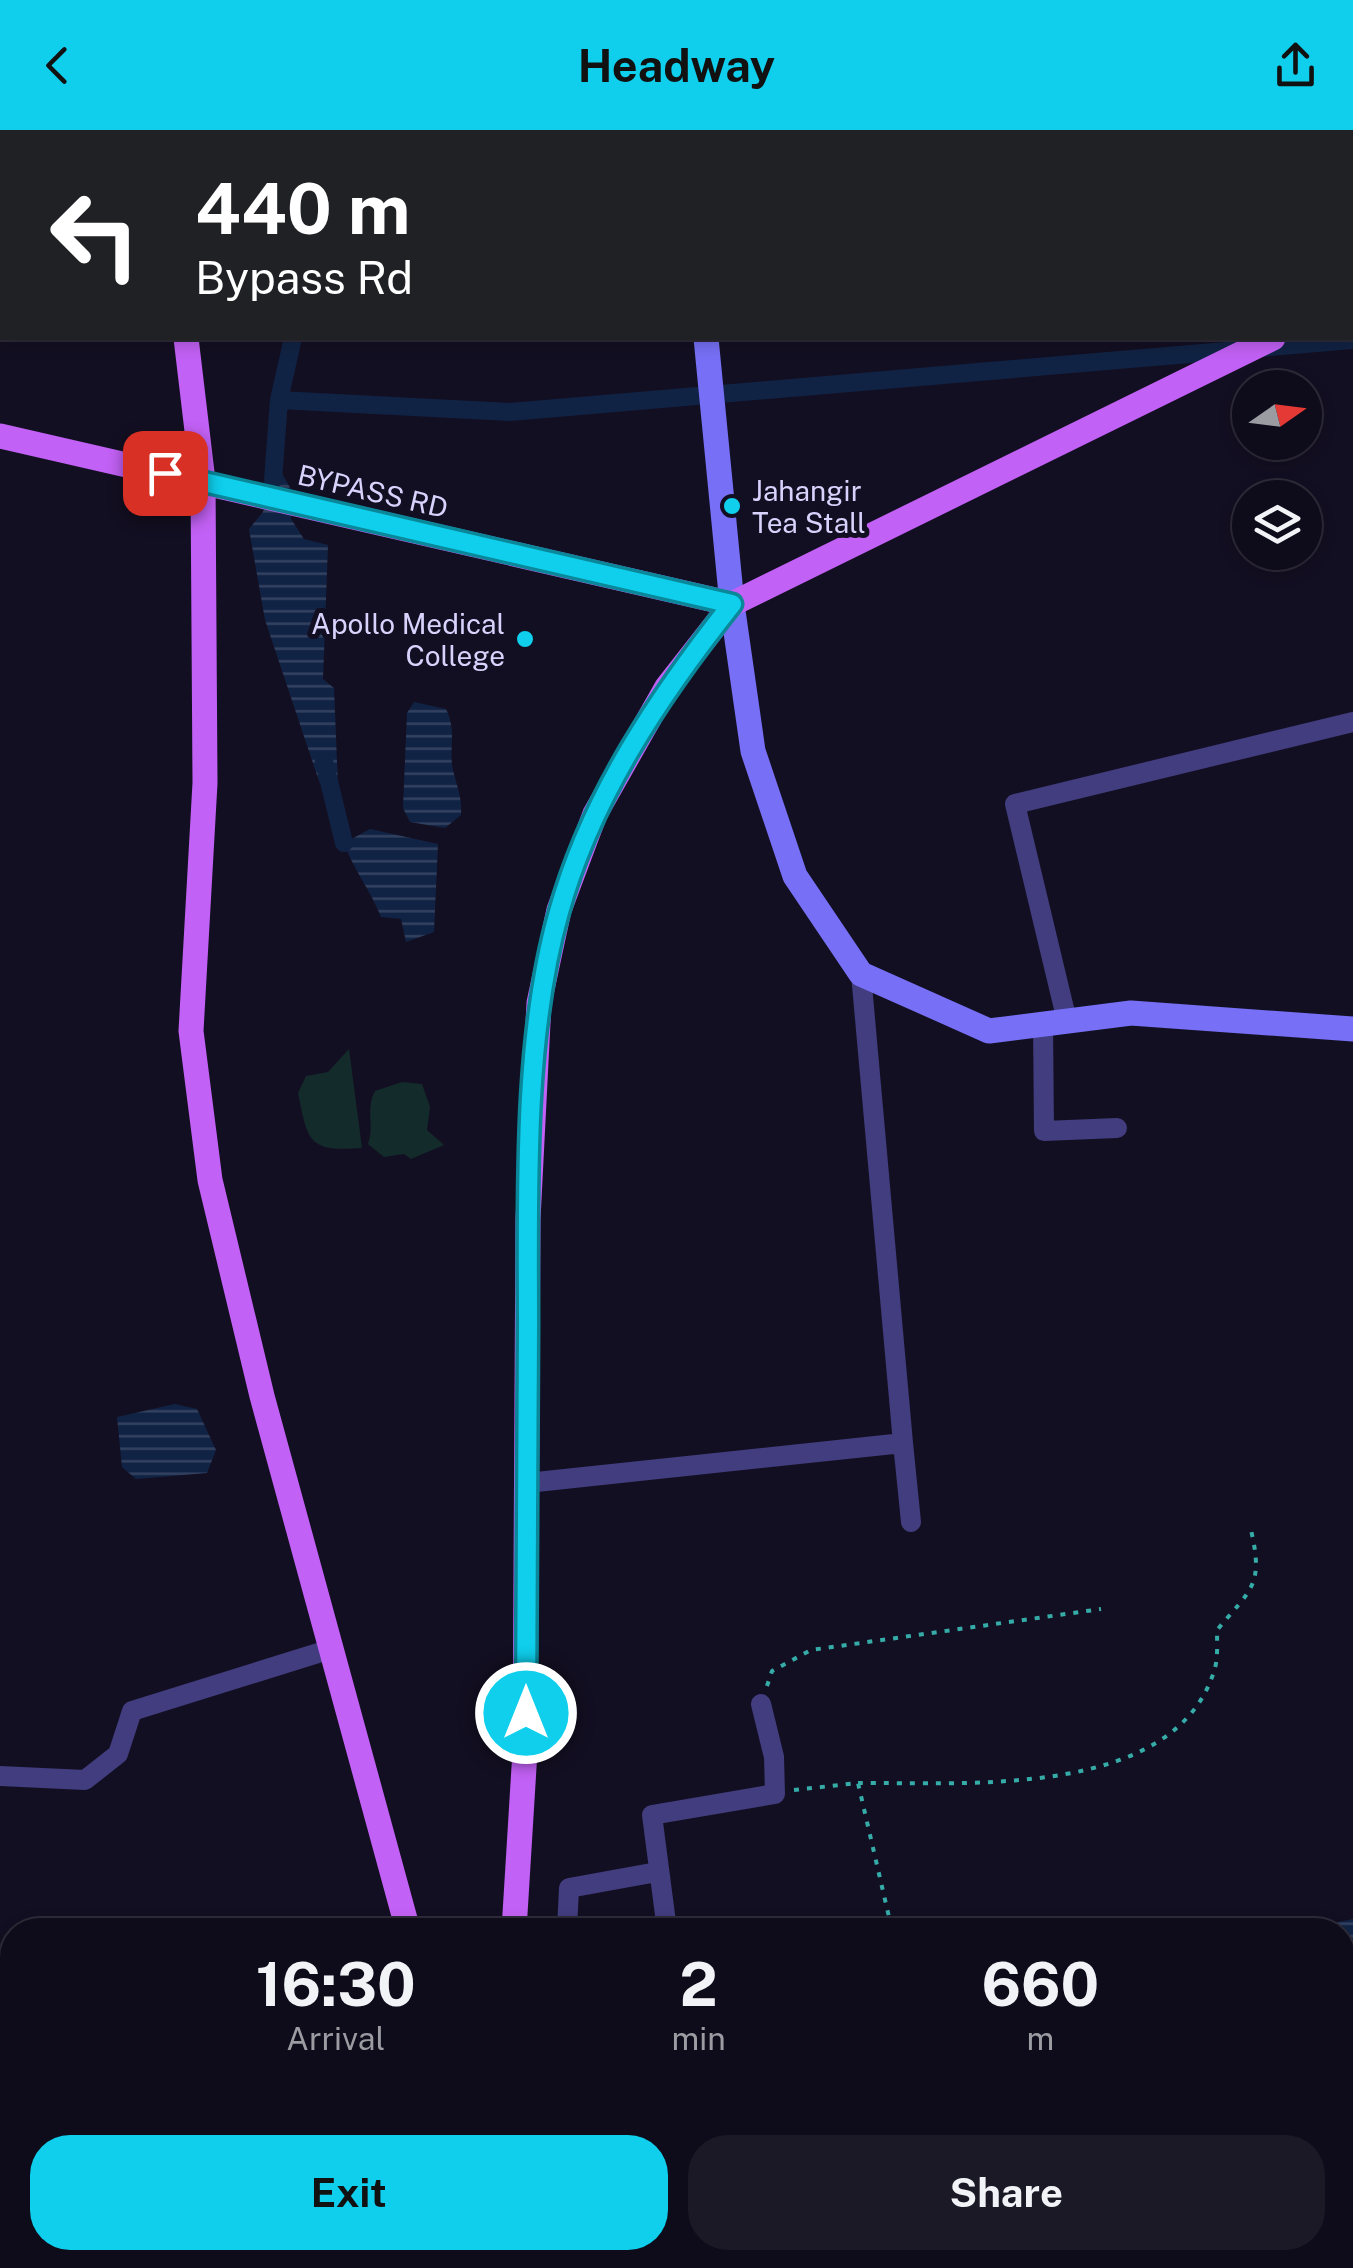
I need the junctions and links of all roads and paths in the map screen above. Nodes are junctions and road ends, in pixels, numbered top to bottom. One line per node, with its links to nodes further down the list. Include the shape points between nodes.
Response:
1 (186, 340): 5 (main road)
2 (1268, 340): 6 (main road)
3 (707, 348): 6 (street)
4 (0, 436): 5 (main road, BYPASS RD)
5 (203, 481): 6 (main road, BYPASS RD); 17 (main road, via 205,783 191,1031 210,1180)
6 (732, 604): 8 (street, via 753,752 789,858); 13 (main road, via 666,686 595,814 559,910 539,1003 528,1219)
7 (1353, 722): 9 (street, via 1015,804)
8 (861, 974): 9 (street, via 989,1031); 12 (street)
9 (1055, 1022): 10 (street, via 1131,1013); 11 (street, via 1044,1131)
10 (1353, 1030)
11 (1117, 1128)
12 (903, 1443): 13 (street); 14 (street)
13 (527, 1483): 24 (main road, via 525,1751)
14 (911, 1522)
15 (1251, 1530): 20 (path, via 1259,1564 1254,1590 1217,1630 1216,1667 1174,1732 1082,1772 1026,1780)
16 (1101, 1609): 18 (path, via 812,1650 772,1671)
17 (331, 1649): 19 (street, via 132,1711 118,1754 85,1780); 23 (main road)
18 (761, 1704): 21 (street)
19 (0, 1776)
20 (858, 1783): 21 (path); 27 (path)
21 (775, 1794): 22 (street, via 652,1815)
22 (656, 1872): 25 (street, via 569,1888); 26 (street)
23 (405, 1918)
24 (515, 1918)
25 (568, 1918)
26 (665, 1918)
27 (889, 1918)

